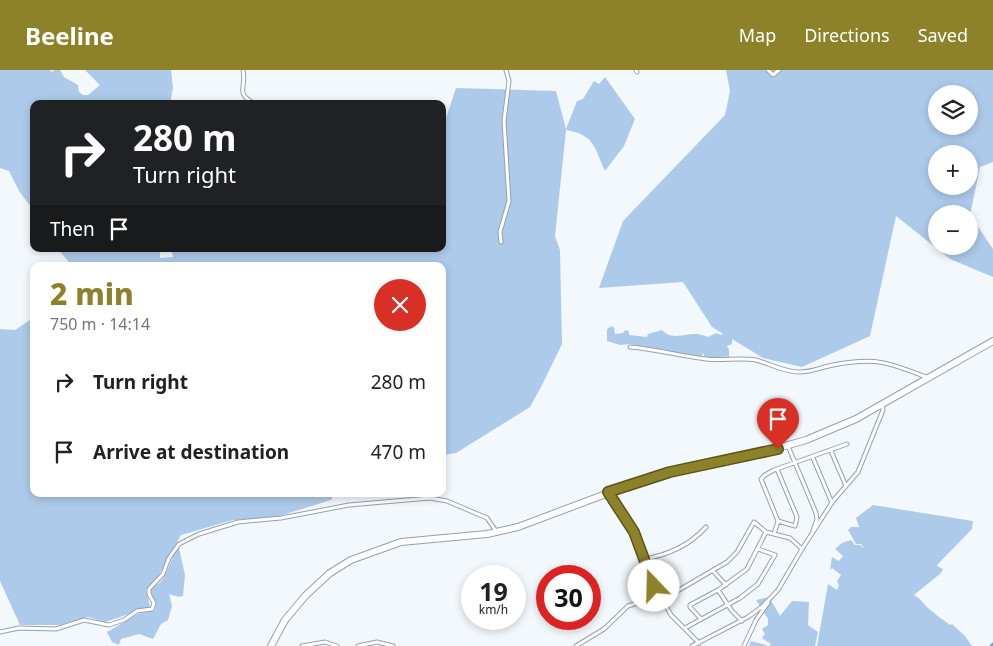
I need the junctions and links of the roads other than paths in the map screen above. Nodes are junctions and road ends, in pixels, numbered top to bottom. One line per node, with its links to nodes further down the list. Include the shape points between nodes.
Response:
1 (243, 70): 5 (street)
2 (506, 70): 6 (street, via 509,80 504,121 509,202 500,232)
3 (768, 70): 4 (street, via 773,75)
4 (779, 70)
5 (246, 100)
6 (501, 242)
7 (993, 341): 9 (highway)
8 (630, 347): 9 (street, via 707,359 750,360 783,371 801,372 871,360)
9 (926, 377): 10 (highway)
10 (882, 403): 12 (highway, via 856,419); 17 (street, via 883,410 860,469)
11 (847, 444): 13 (street)
12 (788, 446): 15 (street); 18 (highway, via 670,472)
13 (831, 451): 14 (street); 17 (street)
14 (813, 458): 15 (street); 19 (street)
15 (795, 464): 16 (street); 25 (street, via 816,513)
16 (776, 469): 20 (street, via 761,479); 20 (street, via 797,517 795,526)
17 (846, 486): 19 (street)
18 (608, 492): 22 (highway, via 532,522); 28 (street, via 634,532)
19 (832, 503): 25 (street)
20 (778, 521): 24 (street)
21 (706, 527): 28 (street, via 700,535 674,550)
22 (496, 532): 38 (street, via 487,518 447,501 430,498 349,505 281,518 238,522 179,544 163,574 149,590 154,603 152,608 109,625 84,620 56,629 19,628); 40 (highway, via 401,542 352,560 330,573 306,595 285,620)
23 (766, 532): 24 (street); 26 (street); 29 (street, via 754,522 735,555)
24 (774, 534): 27 (street, via 790,538)
25 (812, 534): 27 (street)
26 (758, 549): 30 (street, via 747,569); 34 (street, via 775,555 758,584)
27 (802, 549): 33 (street)
28 (644, 559): 32 (street)
29 (713, 571): 30 (street); 32 (street, via 679,590)
30 (726, 585): 31 (street)
31 (718, 590): 34 (street); 35 (street, via 690,605)
32 (659, 595): 37 (street, via 671,615); 45 (street, via 628,606 604,629)
33 (770, 600): 36 (street); 47 (street)
34 (728, 605): 35 (street); 36 (street)
35 (701, 619): 37 (street)
36 (742, 621): 39 (street)
37 (685, 628): 39 (street)
38 (0, 632)
39 (699, 643): 46 (street)
40 (271, 646)
41 (302, 646): 42 (street, via 325,642)
42 (337, 646)
43 (358, 646): 44 (street, via 377,642)
44 (392, 646)
45 (576, 646)
46 (692, 646)
47 (744, 646)

